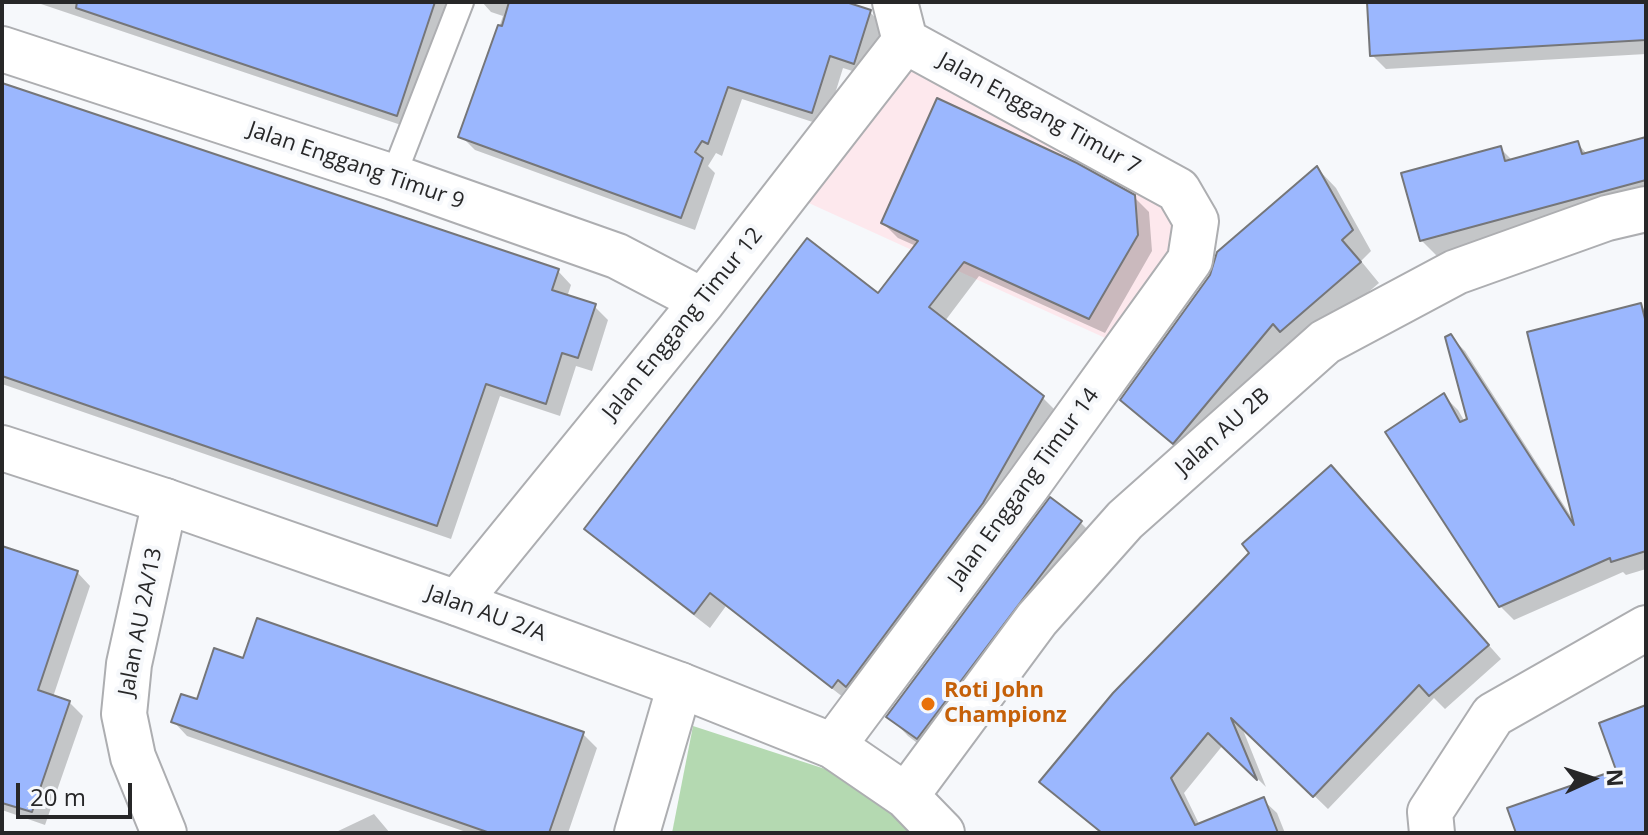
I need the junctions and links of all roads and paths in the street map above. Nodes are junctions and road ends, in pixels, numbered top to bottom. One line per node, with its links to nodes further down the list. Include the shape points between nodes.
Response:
1 (461, 2): 4 (lane)
2 (900, 22): 6 (street, Jalan Enggang Timur 7, via 1178,190); 7 (street, Jalan Enggang Timur 12)
3 (2, 49): 4 (street, Jalan Enggang Timur 9)
4 (393, 177): 7 (street, Jalan Enggang Timur 9, via 617,256)
5 (1646, 209): 14 (street, Jalan AU 2B, via 1456,272 1325,342 1125,520 1037,619)
6 (1196, 221): 13 (street, Jalan Enggang Timur 14, via 1190,260)
7 (703, 301): 10 (street, Jalan Enggang Timur 12)
8 (2, 448): 9 (street, Jalan AU 2/A)
9 (165, 501): 10 (street, Jalan AU 2/A); 15 (street, Jalan AU 2A/13, via 129,664 124,714 133,757)
10 (457, 603): 12 (street, Jalan AU 2/A)
11 (1646, 628): 18 (street, via 1493,715 1430,812)
12 (680, 685): 13 (street, Jalan AU 2/A); 16 (street)
13 (833, 746): 14 (street, Jalan AU 2/A)
14 (906, 796): 17 (street, Jalan AU 2/A)
15 (164, 833)
16 (637, 833)
17 (942, 833)
18 (1432, 833)

